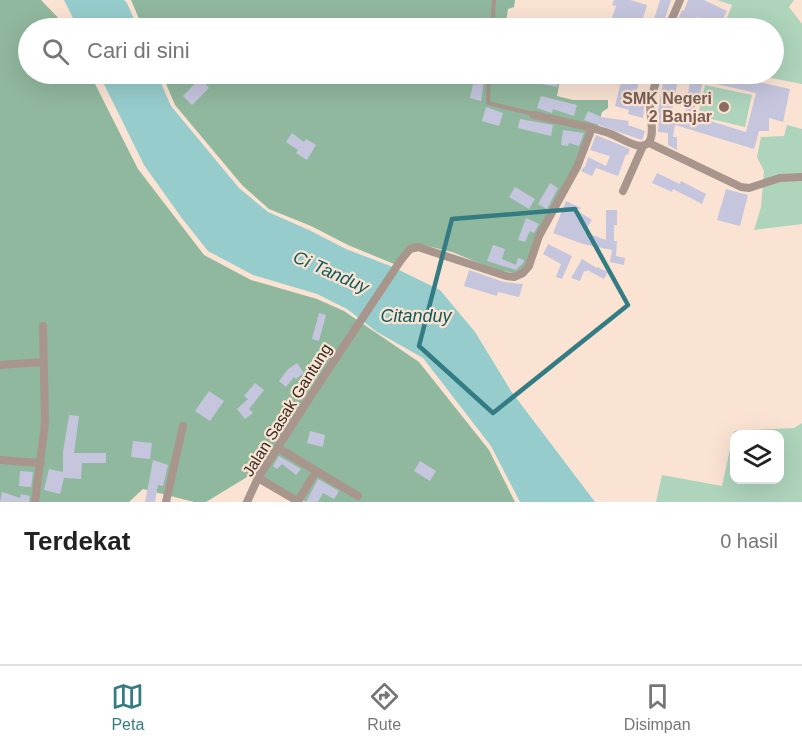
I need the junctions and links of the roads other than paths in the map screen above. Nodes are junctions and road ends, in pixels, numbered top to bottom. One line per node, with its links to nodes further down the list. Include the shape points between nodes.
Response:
1 (494, 0): 3 (lane)
2 (680, 0): 4 (street)
3 (493, 18)
4 (672, 18)
5 (489, 84): 7 (lane, via 488,103)
6 (655, 84): 9 (street, via 650,104 651,138)
7 (534, 115): 8 (street)
8 (592, 128): 9 (street, via 638,146); 16 (street, Jalan Sasak Gantung, via 524,273 514,277 495,274 418,247 410,249)
9 (646, 145): 10 (street, via 741,187); 11 (street)
10 (802, 177)
11 (623, 191)
12 (43, 326): 13 (street)
13 (44, 362): 14 (street); 18 (street)
14 (0, 365)
15 (183, 426): 23 (street)
16 (278, 448): 19 (street); 20 (street, Jalan Sasak Gantung)
17 (0, 460): 18 (street)
18 (41, 463): 22 (street)
19 (316, 471): 21 (street); 25 (street)
20 (258, 478): 24 (street, Jalan Sasak Gantung); 25 (street)
21 (358, 496)
22 (35, 502)
23 (166, 502)
24 (247, 502)
25 (299, 502)

